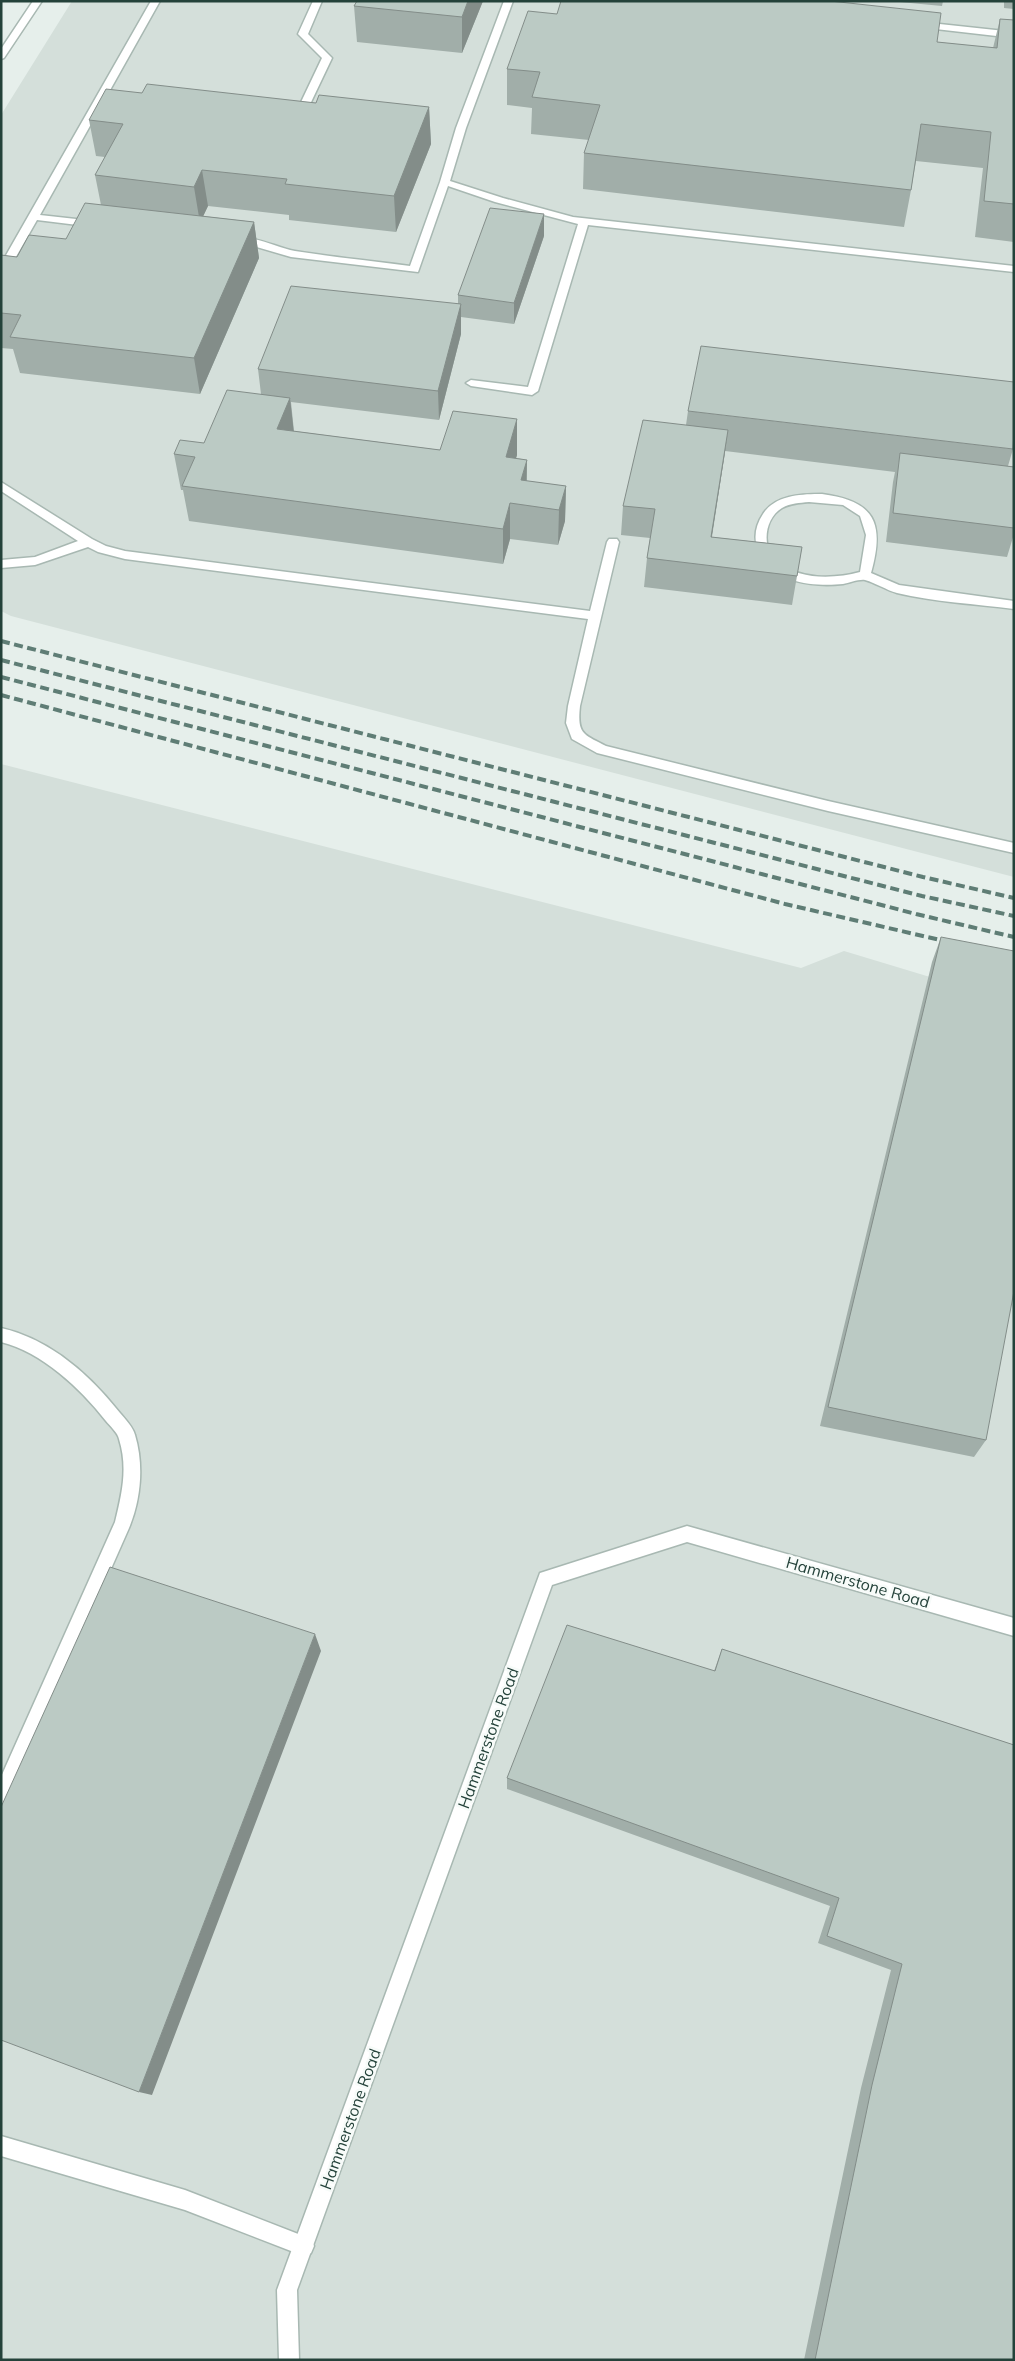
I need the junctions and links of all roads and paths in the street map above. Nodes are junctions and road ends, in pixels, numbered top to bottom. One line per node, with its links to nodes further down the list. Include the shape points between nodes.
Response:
1 (38, 1): 7 (street)
2 (156, 1): 10 (street, via 103,104)
3 (318, 1): 8 (street, via 303,34 327,58 295,126)
4 (509, 1): 9 (street, via 461,128)
5 (906, 24): 6 (street)
6 (1014, 34)
7 (1, 56)
8 (285, 125)
9 (445, 182): 11 (street, via 499,200); 13 (street, via 414,270 291,254 254,243)
10 (33, 217): 12 (street); 14 (street)
11 (584, 221): 15 (street); 16 (street, via 532,391)
12 (100, 225)
13 (225, 240)
14 (5, 267)
15 (1014, 269)
16 (471, 383)
17 (1, 486): 18 (street)
18 (88, 542): 20 (street, via 45,559); 23 (street, via 102,549 133,556)
19 (613, 542): 23 (street)
20 (1, 564)
21 (865, 575): 21 (street, via 872,549 872,532 865,513 838,501 805,498 791,500 770,512 760,540 771,565 787,574 820,579); 22 (street, via 899,589)
22 (1014, 605)
23 (595, 616): 24 (street, via 572,723 577,736 602,750)
24 (1014, 848)
25 (1, 1335): 27 (street, via 14,1338 58,1362 95,1394 126,1434 133,1482 122,1522)
26 (1014, 1626): 29 (street, Hammerstone Road, via 687,1534 546,1579)
27 (1, 1798)
28 (1, 2146): 29 (street, via 185,2200)
29 (304, 2246): 30 (street, Hammerstone Road, via 287,2290)
30 (289, 2360)

